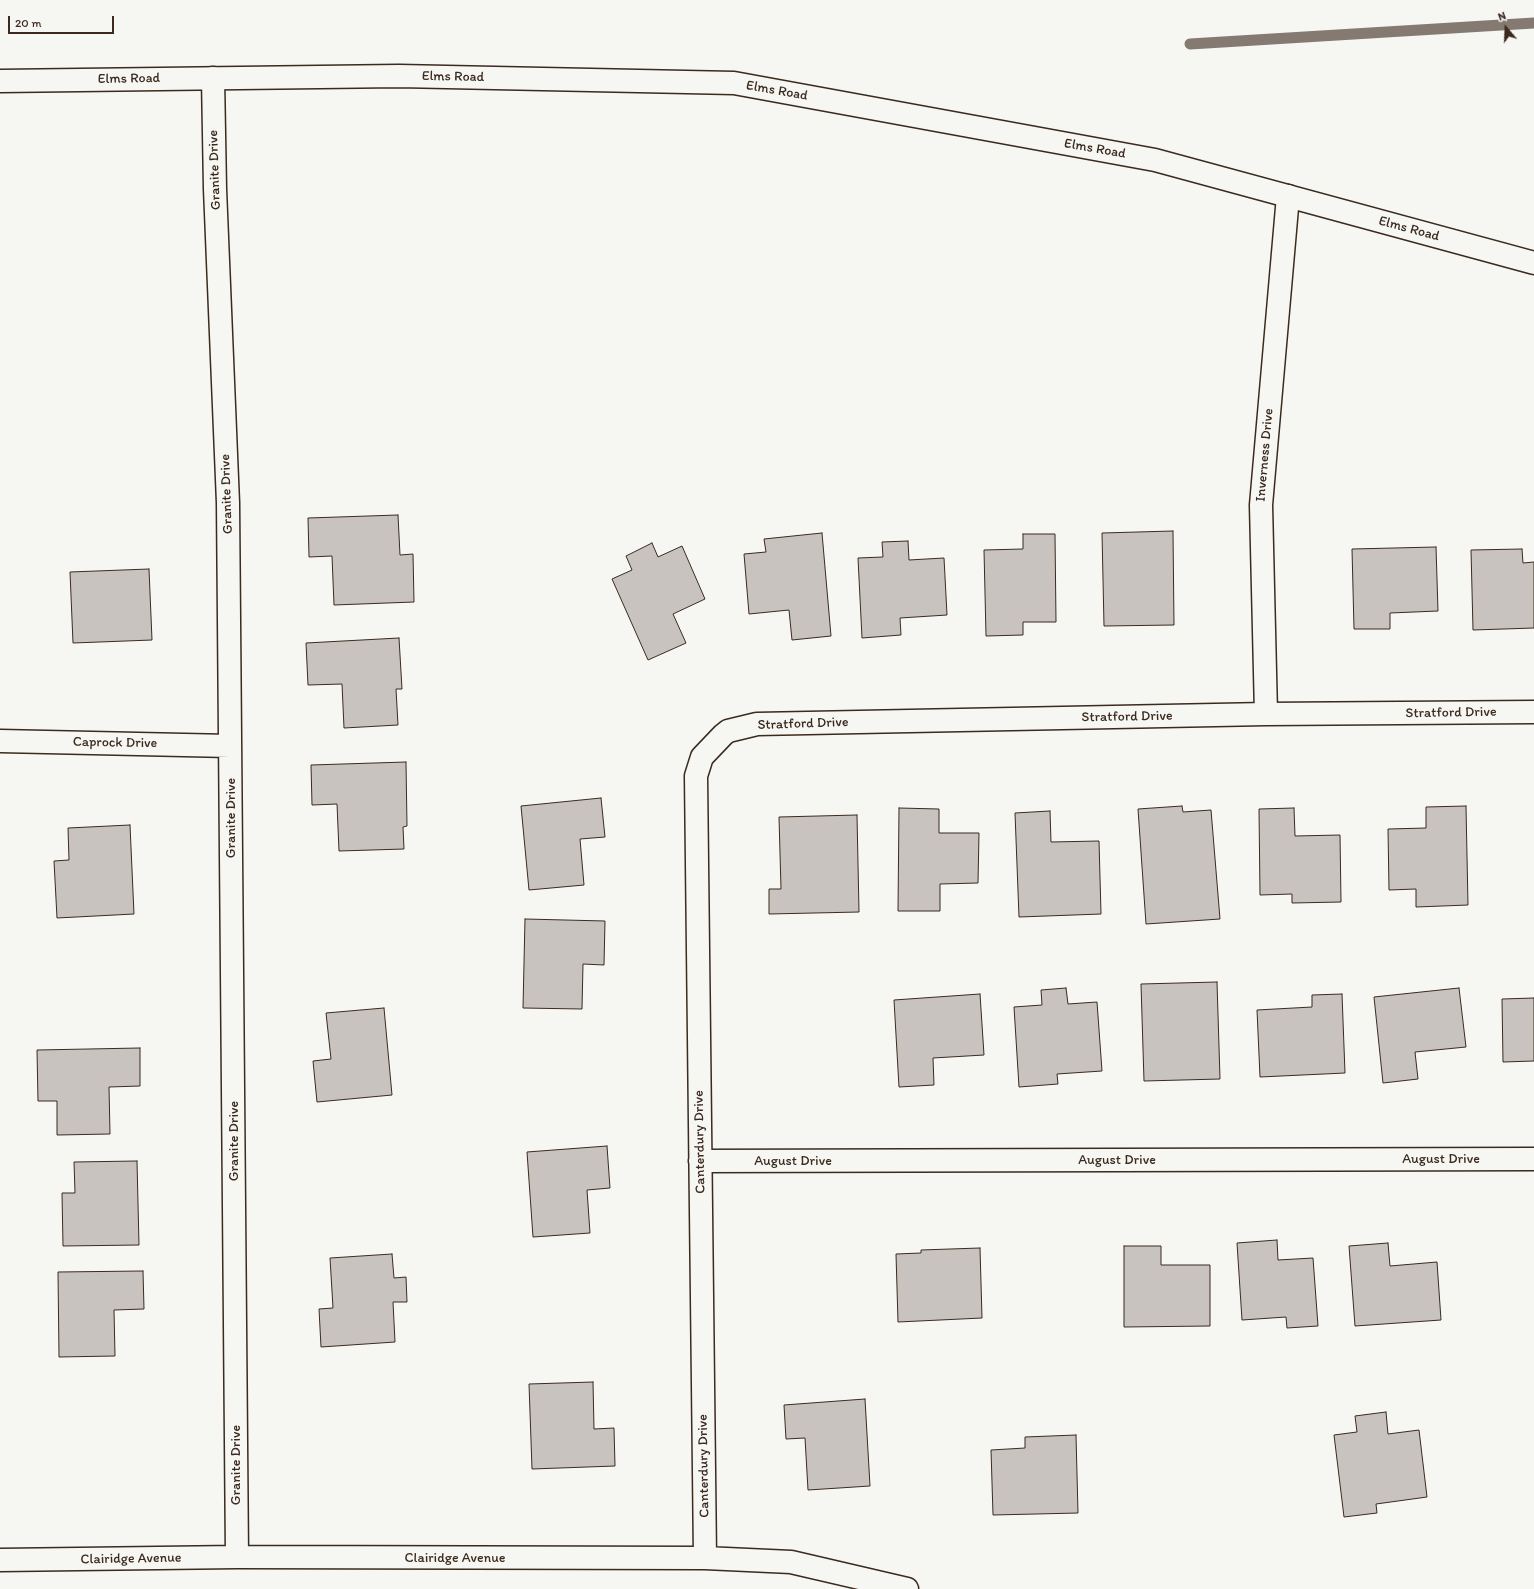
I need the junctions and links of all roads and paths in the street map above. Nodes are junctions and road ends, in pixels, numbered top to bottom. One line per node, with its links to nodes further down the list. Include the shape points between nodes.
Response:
1 (213, 78): 2 (street, Elms Road); 3 (street, Elms Road, via 399,76 734,83 1155,160); 9 (street, Granite Drive, via 228,503)
2 (0, 81)
3 (1288, 196): 4 (street, Elms Road); 6 (street, Inverness Drive, via 1261,505)
4 (1534, 263)
5 (1534, 712): 6 (street, Stratford Drive)
6 (1266, 714): 7 (street, Stratford Drive, via 757,724 728,731)
7 (723, 735): 11 (street, Canterdury Drive, via 702,757 696,776)
8 (0, 741): 9 (street, Caprock Drive)
9 (230, 746): 12 (street, Granite Drive)
10 (1534, 1159): 11 (street, August Drive)
11 (700, 1161): 13 (street, Canterdury Drive)
12 (237, 1557): 13 (street, Clairidge Avenue); 14 (street, Clairidge Avenue)
13 (705, 1558): 15 (street, Clairidge Avenue, via 791,1562)
14 (0, 1560)
15 (907, 1589)

